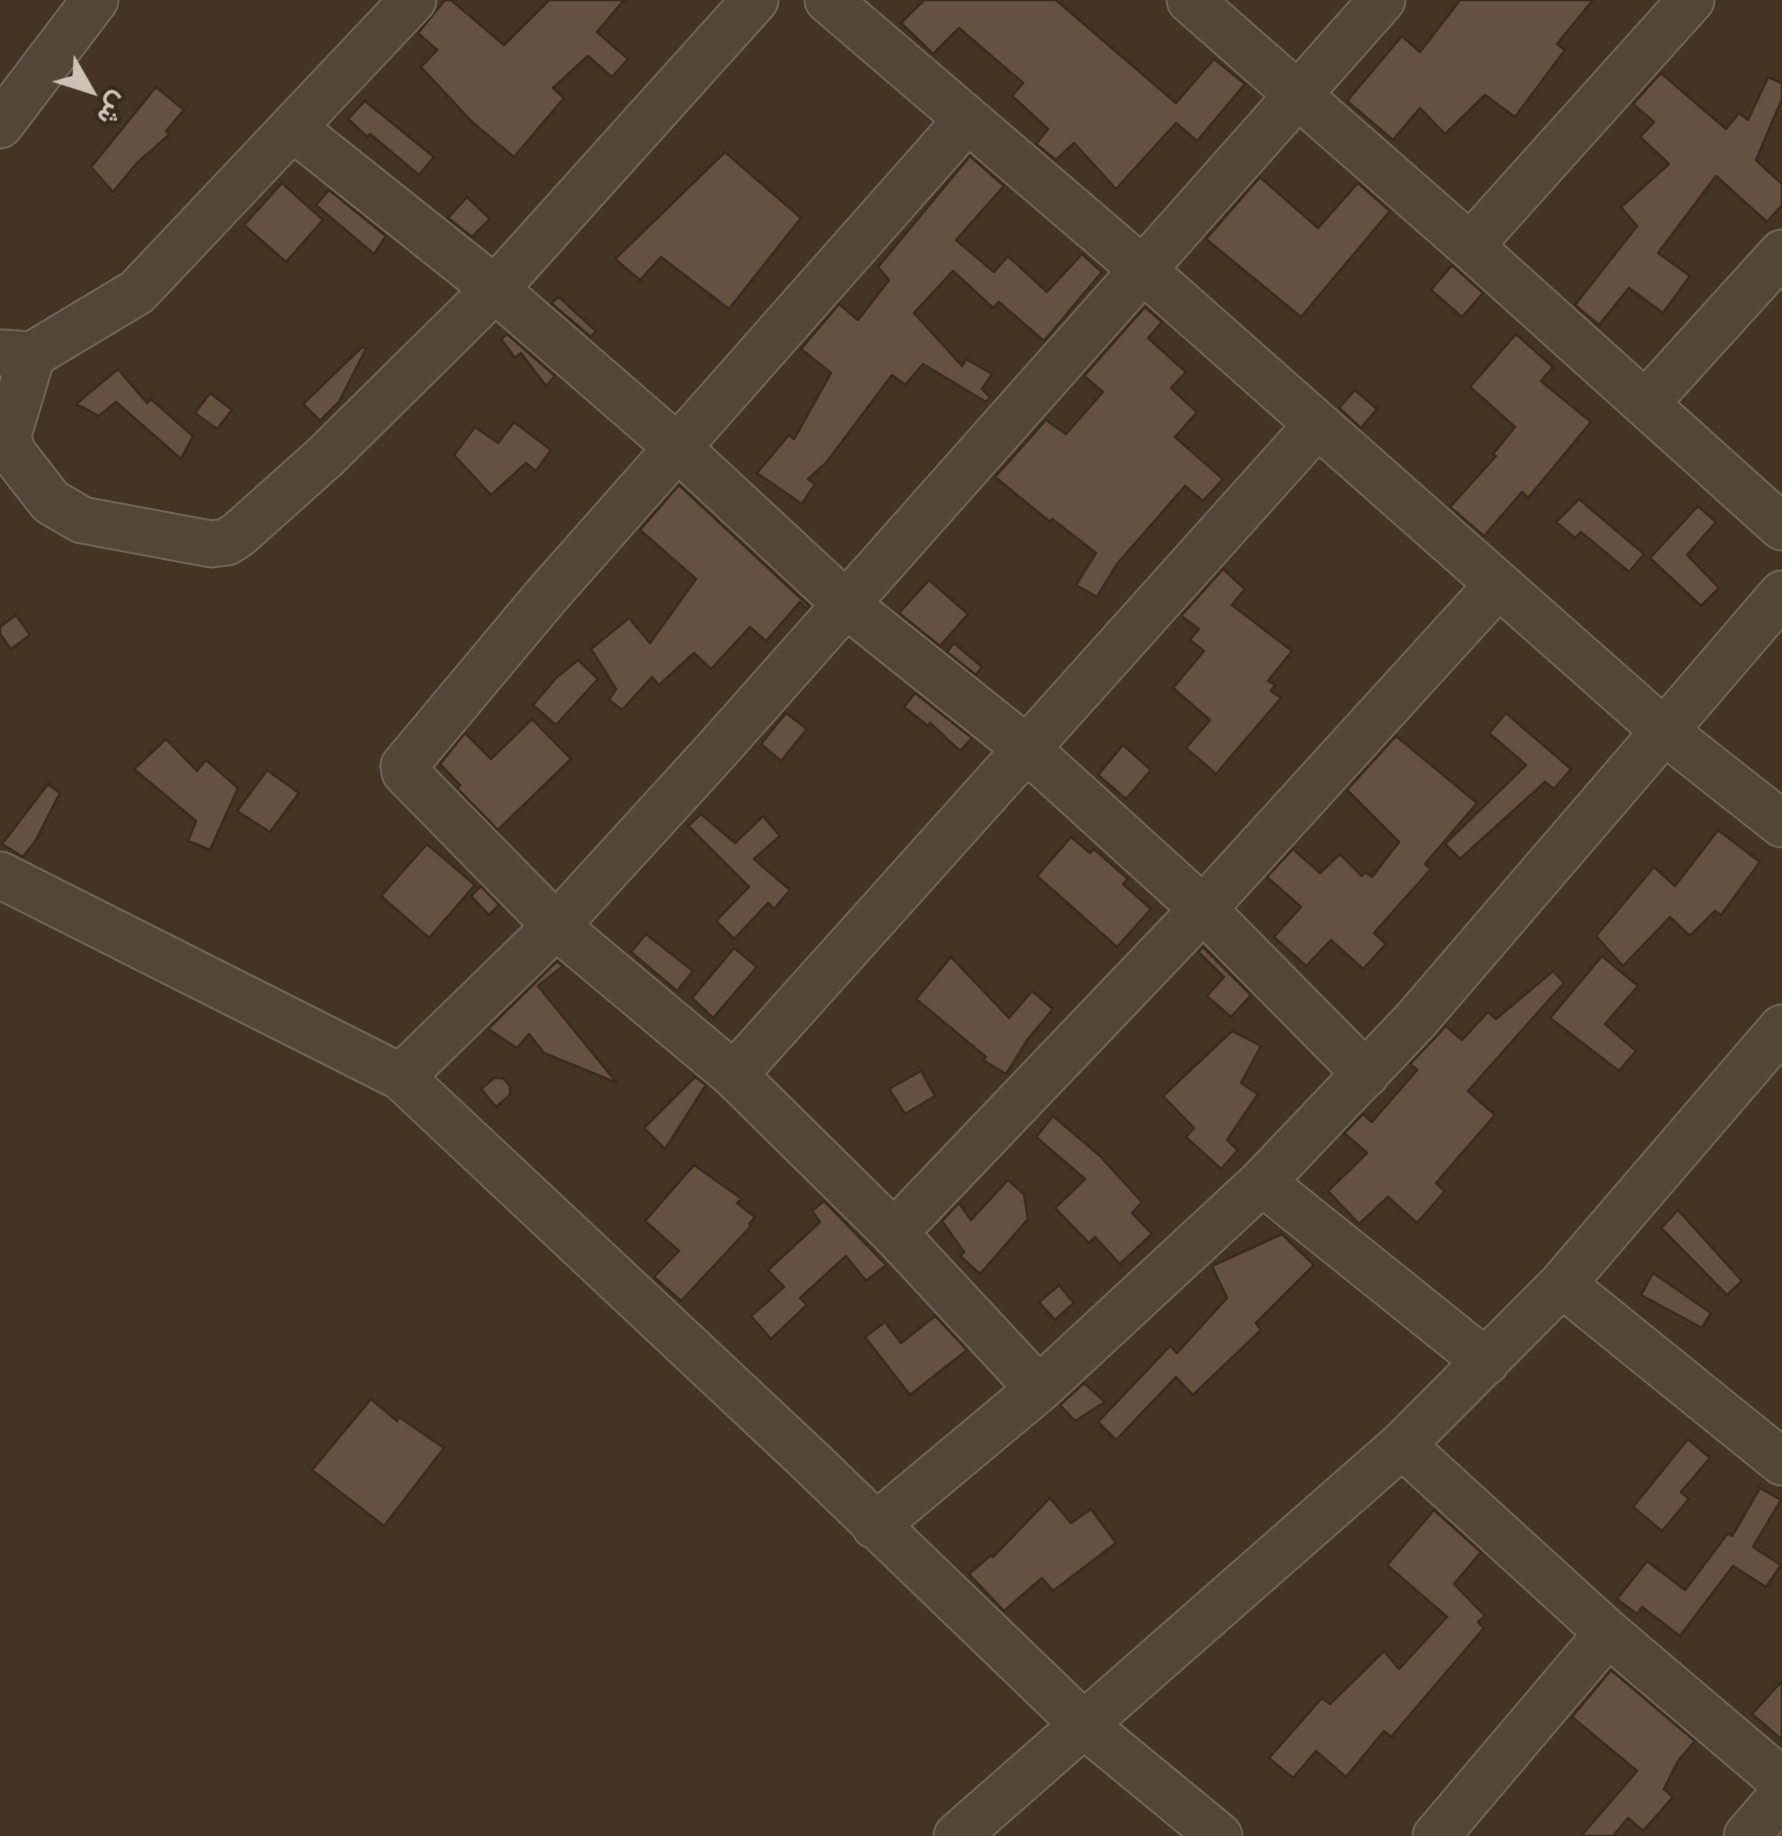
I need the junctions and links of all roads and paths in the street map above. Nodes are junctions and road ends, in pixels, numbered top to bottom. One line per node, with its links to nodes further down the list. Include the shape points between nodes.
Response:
1 (95, 0): 10 (street)
2 (413, 0): 11 (street)
3 (755, 0): 15 (street)
4 (828, 0): 9 (street)
5 (1190, 0): 8 (street)
6 (1382, 0): 8 (street)
7 (1691, 0): 12 (street)
8 (1298, 96): 12 (street); 14 (street)
9 (966, 121): 14 (street); 19 (street)
10 (0, 126)
11 (293, 128): 15 (street); 16 (street, via 137,292)
12 (1470, 246): 17 (street)
13 (1782, 253): 17 (street)
14 (1142, 269): 18 (street); 23 (street)
15 (495, 289): 16 (street, via 326,456 227,542 82,520 51,502 12,452); 19 (street)
16 (16, 354)
17 (1646, 404): 20 (street)
18 (1317, 424): 21 (street); 25 (street)
19 (678, 447): 23 (street); 29 (street, via 404,766)
20 (1782, 527)
21 (1497, 586): 24 (street); 28 (street)
22 (1782, 594): 24 (street)
23 (847, 606): 25 (street); 29 (street)
24 (1664, 731): 26 (street); 31 (street)
25 (1028, 749): 28 (street); 32 (street)
26 (1782, 824)
27 (0, 875): 33 (street)
28 (1203, 909): 31 (street); 35 (street)
29 (556, 926): 32 (street); 33 (street)
30 (1782, 1028): 36 (street)
31 (1366, 1074): 34 (street)
32 (734, 1075): 35 (street)
33 (401, 1078): 41 (street)
34 (1262, 1182): 37 (street); 38 (street)
35 (894, 1233): 38 (street)
36 (1562, 1284): 37 (street); 40 (street)
37 (1486, 1362): 39 (street)
38 (1039, 1389): 41 (street)
39 (1402, 1445): 42 (street); 43 (street)
40 (1778, 1451)
41 (875, 1526): 43 (street)
42 (1608, 1633): 44 (street); 48 (street)
43 (1082, 1724): 46 (street); 47 (street)
44 (1782, 1781)
45 (1782, 1796): 49 (street)
46 (957, 1836)
47 (1219, 1836)
48 (1436, 1836)
49 (1747, 1836)

